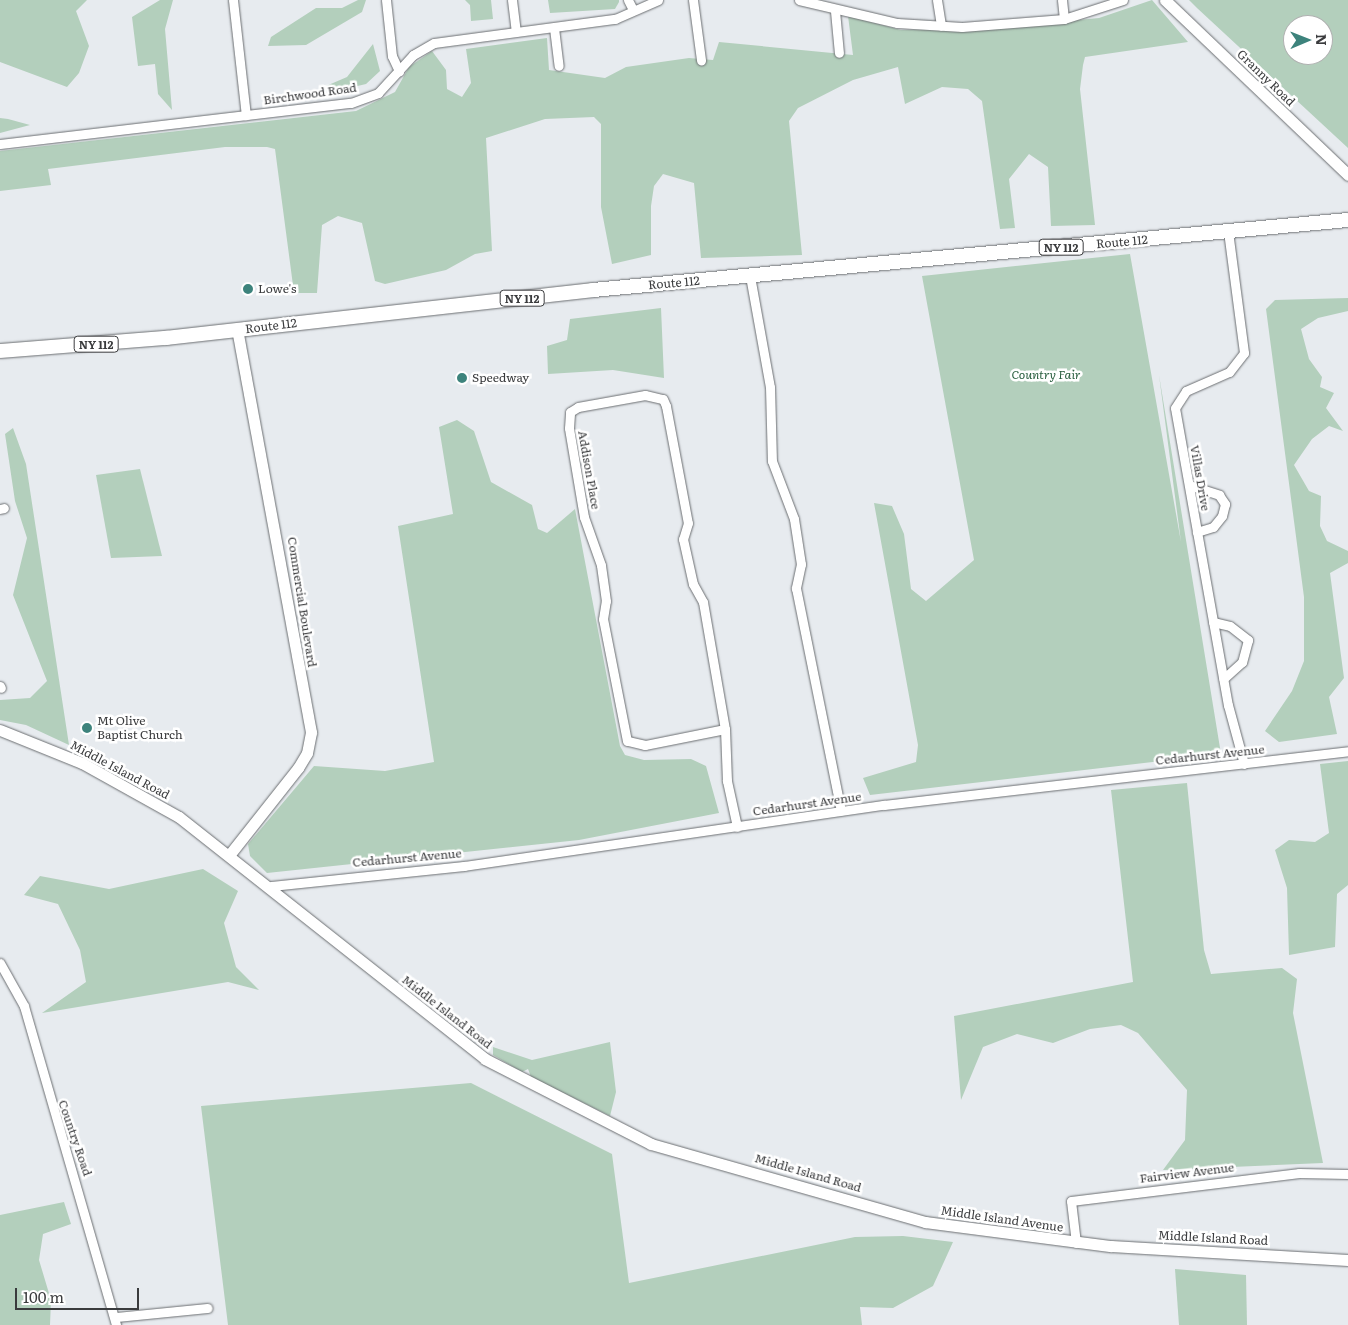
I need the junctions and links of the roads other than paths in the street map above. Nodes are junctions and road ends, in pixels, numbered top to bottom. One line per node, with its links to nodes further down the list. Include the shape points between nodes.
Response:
1 (232, 0): 22 (street)
2 (386, 0): 21 (street, via 392,56)
3 (512, 0): 17 (street)
4 (628, 0): 12 (street)
5 (658, 0): 12 (street, Birchwood Road)
6 (692, 0): 19 (street)
7 (799, 0): 13 (street)
8 (937, 0): 15 (street)
9 (1062, 0): 14 (street)
10 (1123, 0): 14 (street)
11 (1166, 0): 24 (street, Granny Road)
12 (633, 10): 16 (street, Birchwood Road, via 615,19)
13 (835, 11): 15 (street); 18 (street)
14 (1064, 19): 15 (street)
15 (940, 26)
16 (554, 28): 17 (street, Birchwood Road); 20 (street)
17 (516, 32): 21 (street, Birchwood Road, via 434,43 413,54)
18 (839, 53)
19 (700, 60)
20 (559, 66)
21 (399, 71): 22 (street, Birchwood Road, via 366,99)
22 (246, 115): 23 (street, Birchwood Road)
23 (0, 144)
24 (1348, 175)
25 (1348, 220): 26 (main road, Route 112 / NY 112)
26 (1228, 231): 27 (main road, Route 112 / NY 112); 30 (street, Villas Drive, via 1244,353 1228,372 1186,391 1175,408)
27 (750, 276): 28 (main road, Route 112 / NY 112); 38 (street, via 770,387 772,461 794,519 801,564 796,588)
28 (238, 330): 29 (main road, Route 112 / NY 112); 40 (street, Commercial Boulevard, via 311,732 307,753 298,768)
29 (0, 352)
30 (1189, 485): 31 (street, Villas Drive); 31 (street, via 1212,491 1225,504 1222,516 1213,527)
31 (1197, 532): 32 (street, Villas Drive)
32 (1213, 622): 33 (street, Villas Drive); 33 (street, via 1230,626 1248,640 1242,662)
33 (1224, 679): 37 (street, Villas Drive)
34 (725, 729): 34 (street, Addison Place, via 703,602 693,584 683,538 688,523 663,399 645,394 578,407 570,412 569,428 584,517 601,565 606,601 603,619 627,741 645,745); 39 (street, Addison Place, via 727,781)
35 (0, 730): 40 (street, Middle Island Road, via 90,768 179,817)
36 (1348, 751): 37 (street, Cedarhurst Avenue)
37 (1244, 764): 38 (street, Cedarhurst Avenue)
38 (841, 812): 39 (street, Cedarhurst Avenue)
39 (737, 827): 41 (street, Cedarhurst Avenue, via 464,866)
40 (230, 854): 41 (street, Middle Island Road)
41 (271, 886): 44 (street, Middle Island Road, via 486,1060 541,1089 651,1144)
42 (0, 963): 48 (street, Country Road, via 24,1006)
43 (1348, 1174): 45 (street, Fairview Avenue, via 1299,1173 1071,1201)
44 (925, 1222): 45 (street, Middle Island Avenue)
45 (1076, 1243): 46 (street, Middle Island Road)
46 (1348, 1260)
47 (208, 1308): 48 (street)
48 (116, 1321)

